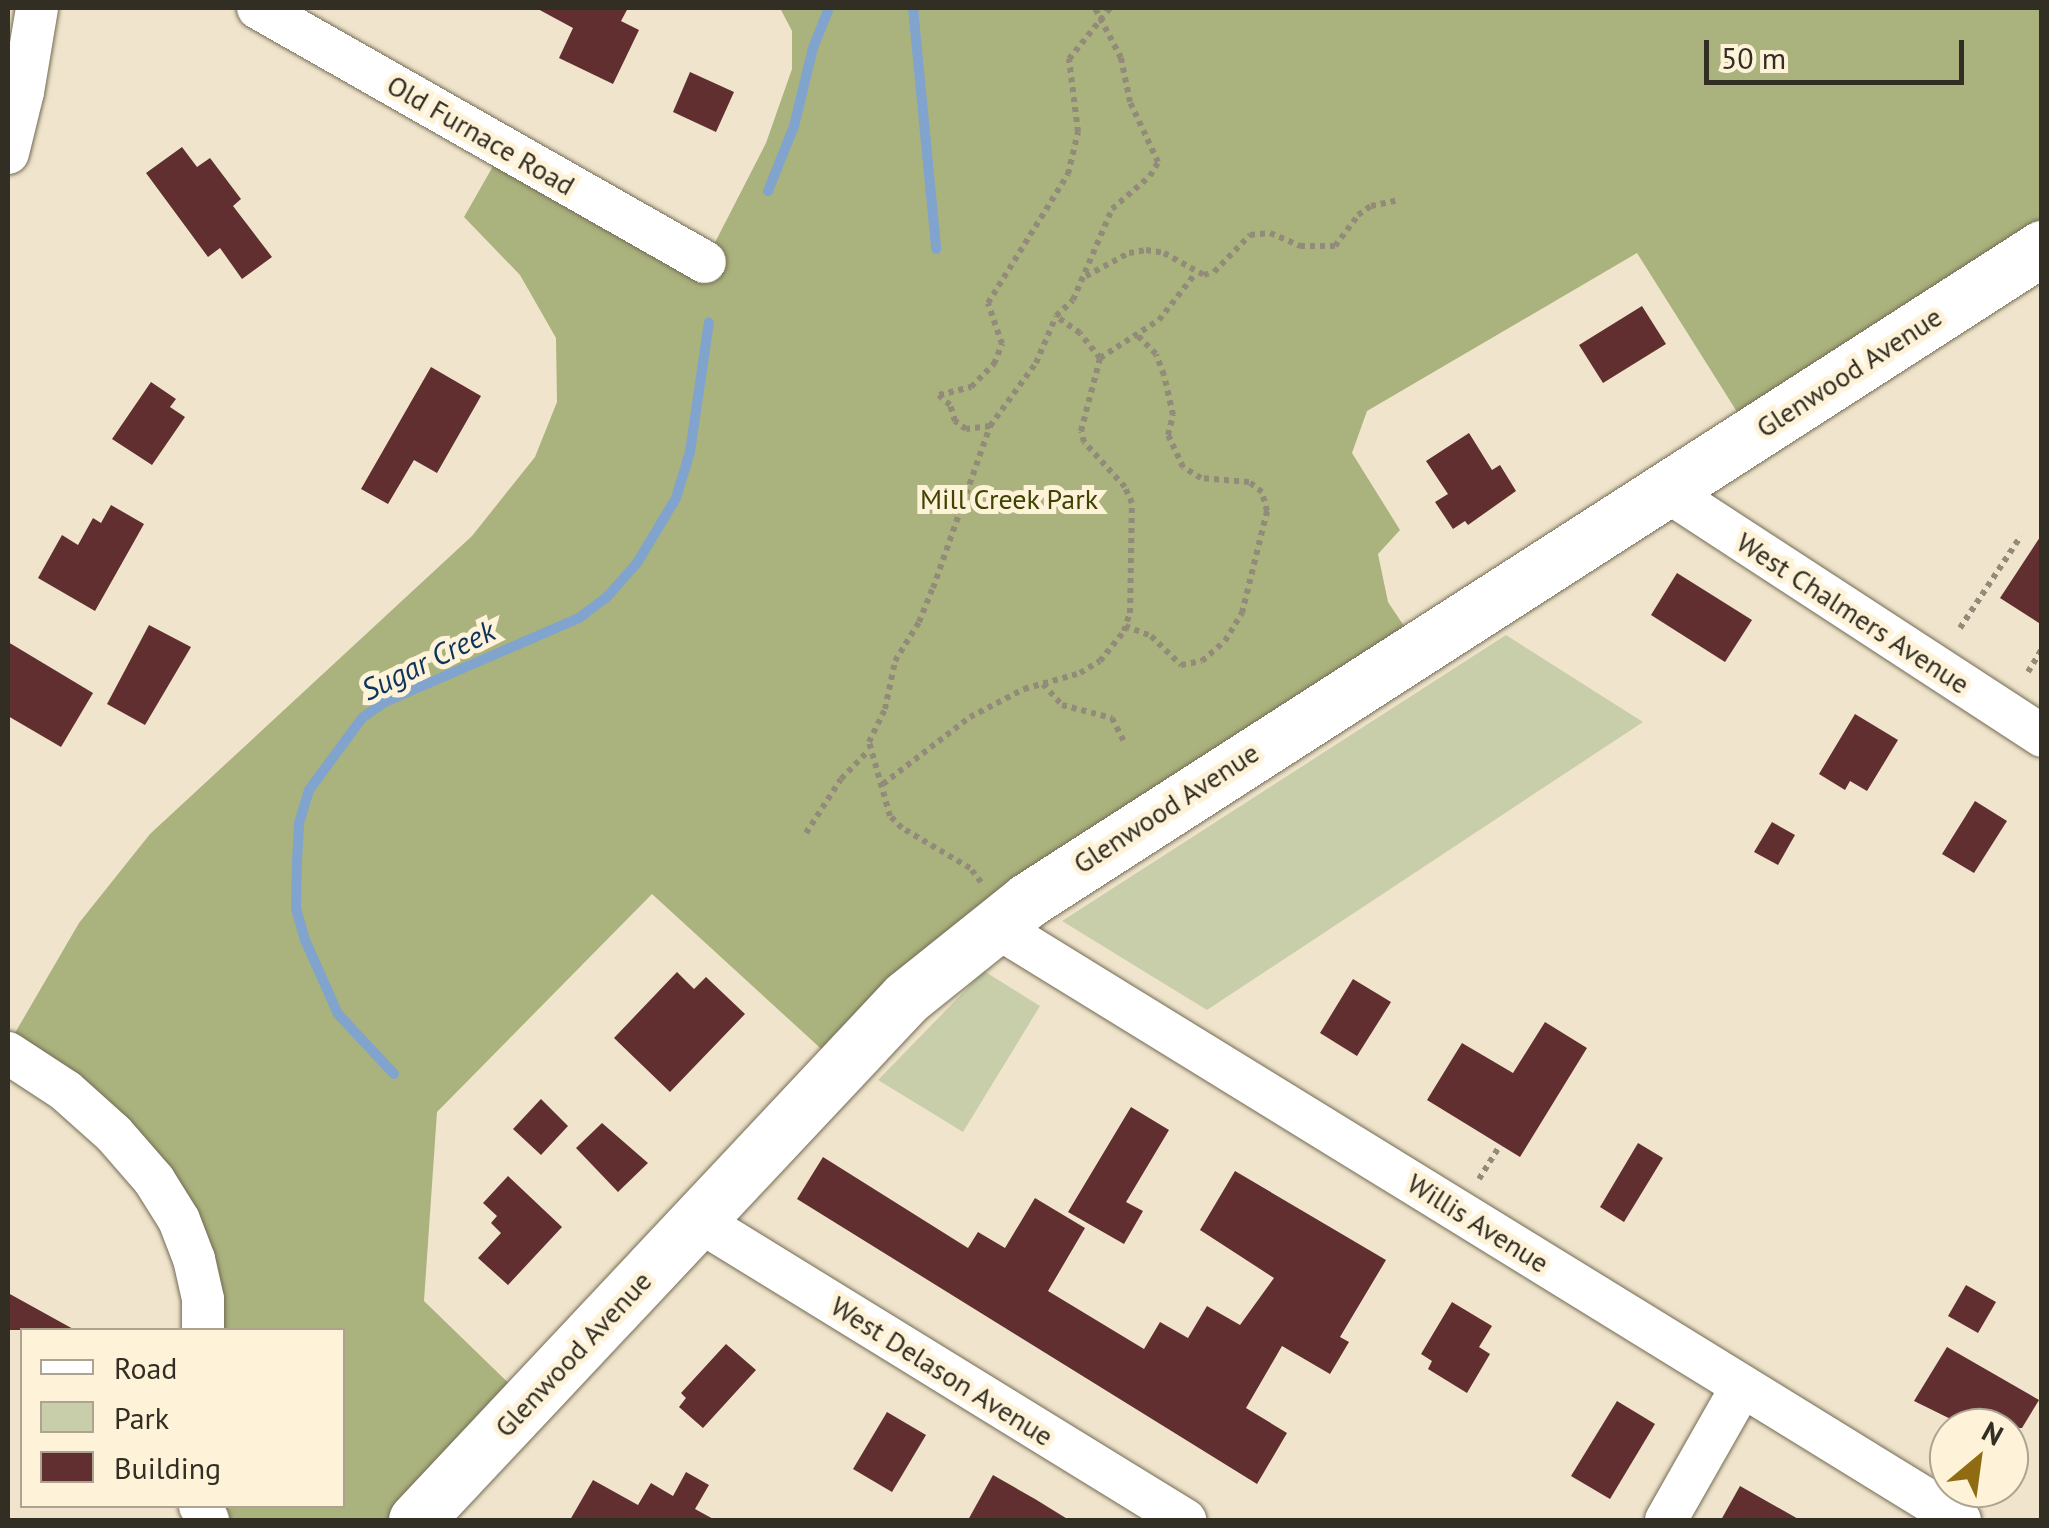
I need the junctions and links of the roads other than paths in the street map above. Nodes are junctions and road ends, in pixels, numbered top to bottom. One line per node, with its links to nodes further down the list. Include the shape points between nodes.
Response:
1 (37, 8): 3 (street)
2 (258, 8): 5 (street, Old Furnace Road)
3 (8, 153)
4 (2042, 248): 6 (main road, Glenwood Avenue)
5 (705, 262)
6 (1665, 490): 7 (street, West Chalmers Avenue); 8 (main road, Glenwood Avenue, via 1055,879)
7 (2042, 736)
8 (988, 904): 10 (main road, Glenwood Avenue); 12 (street, Willis Avenue)
9 (8, 1053): 11 (street, via 78,1101 154,1180 194,1259)
10 (699, 1221): 13 (main road, Glenwood Avenue); 14 (street, West Delason Avenue)
11 (203, 1328)
12 (1742, 1386): 15 (street); 16 (street, Willis Avenue)
13 (421, 1519)
14 (1185, 1520)
15 (1666, 1520)
16 (1960, 1520)

